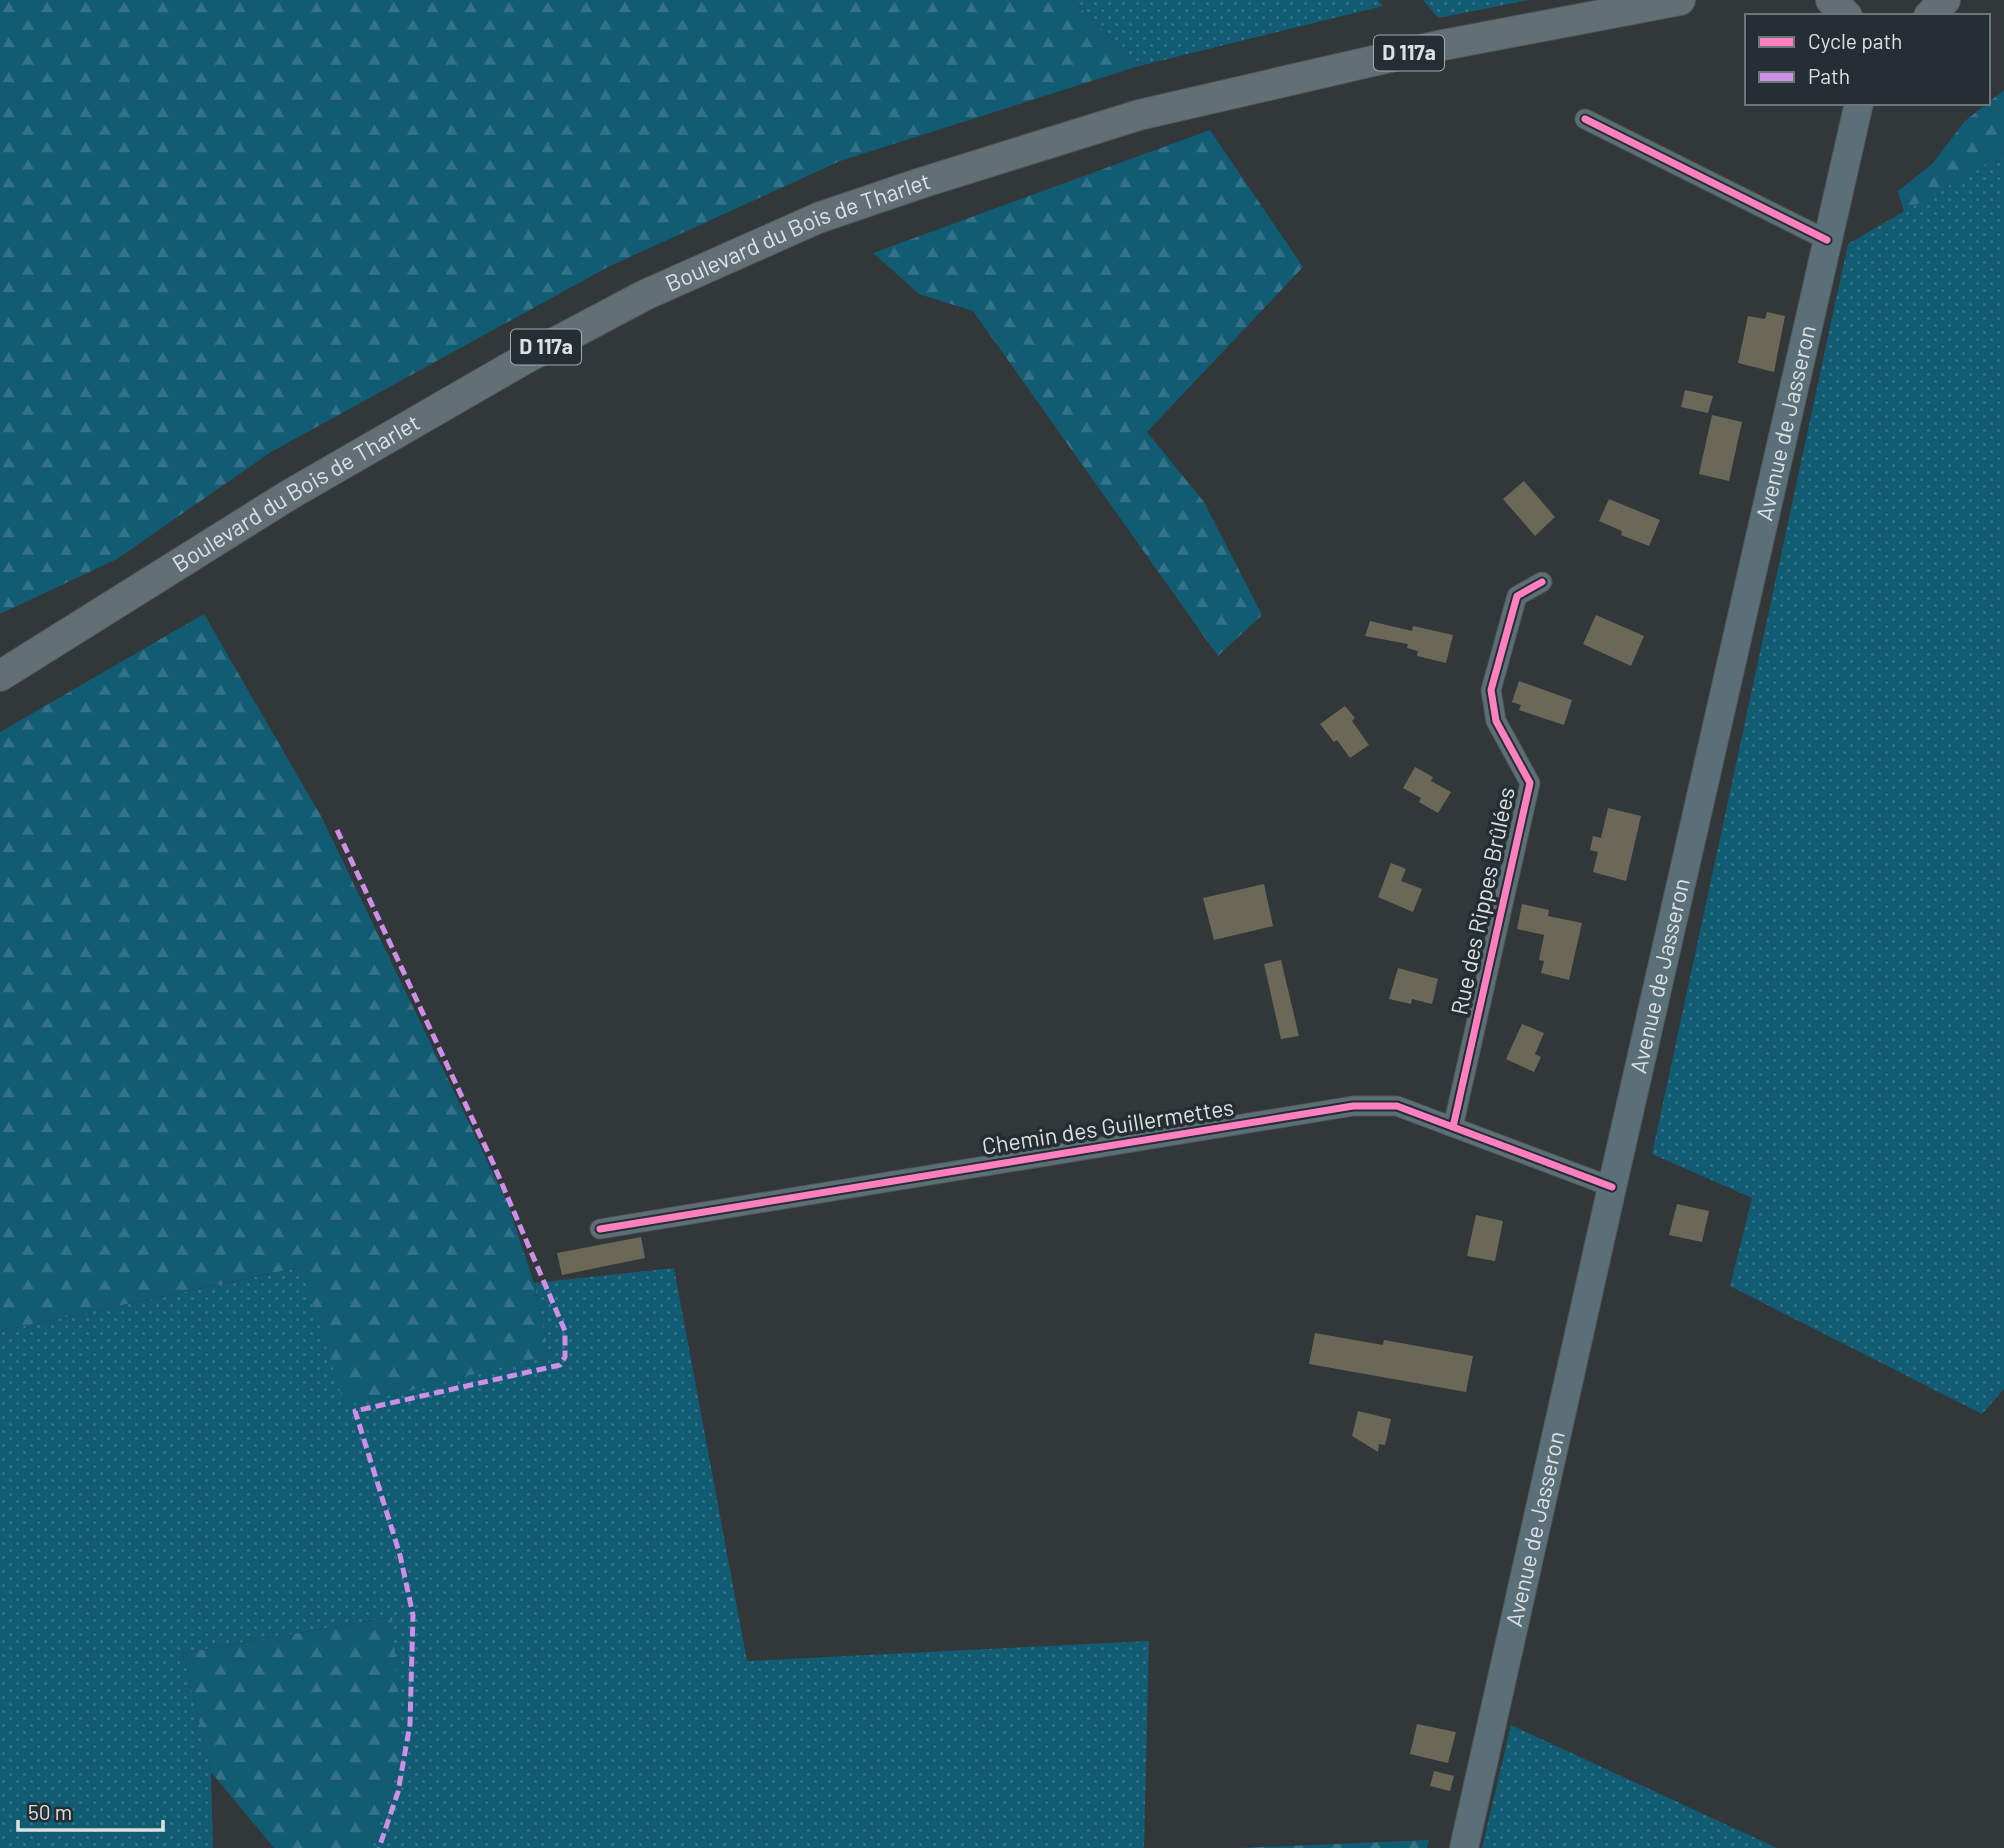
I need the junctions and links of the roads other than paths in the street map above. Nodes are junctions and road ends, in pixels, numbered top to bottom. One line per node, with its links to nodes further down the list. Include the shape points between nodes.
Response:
1 (1680, 0): 10 (main road, Boulevard du Bois de Tharlet / D 117a, via 1438,46 1139,115 818,218 645,295 528,357 289,495)
2 (1831, 0): 4 (main road)
3 (1945, 0): 5 (main road)
4 (1845, 14)
5 (1931, 14)
6 (1859, 105): 8 (main road, Avenue de Jasseron)
7 (1585, 119): 8 (street)
8 (1827, 240): 12 (main road, Avenue de Jasseron)
9 (1542, 582): 11 (street, Rue des Rippes Brûlées, via 1517,596 1491,690 1496,721 1530,783)
10 (0, 676)
11 (1453, 1127): 12 (street, Chemin des Guillermettes); 13 (street, Chemin des Guillermettes, via 1397,1106 1353,1106)
12 (1612, 1186): 14 (main road, Avenue de Jasseron)
13 (600, 1229)
14 (1464, 1848)

